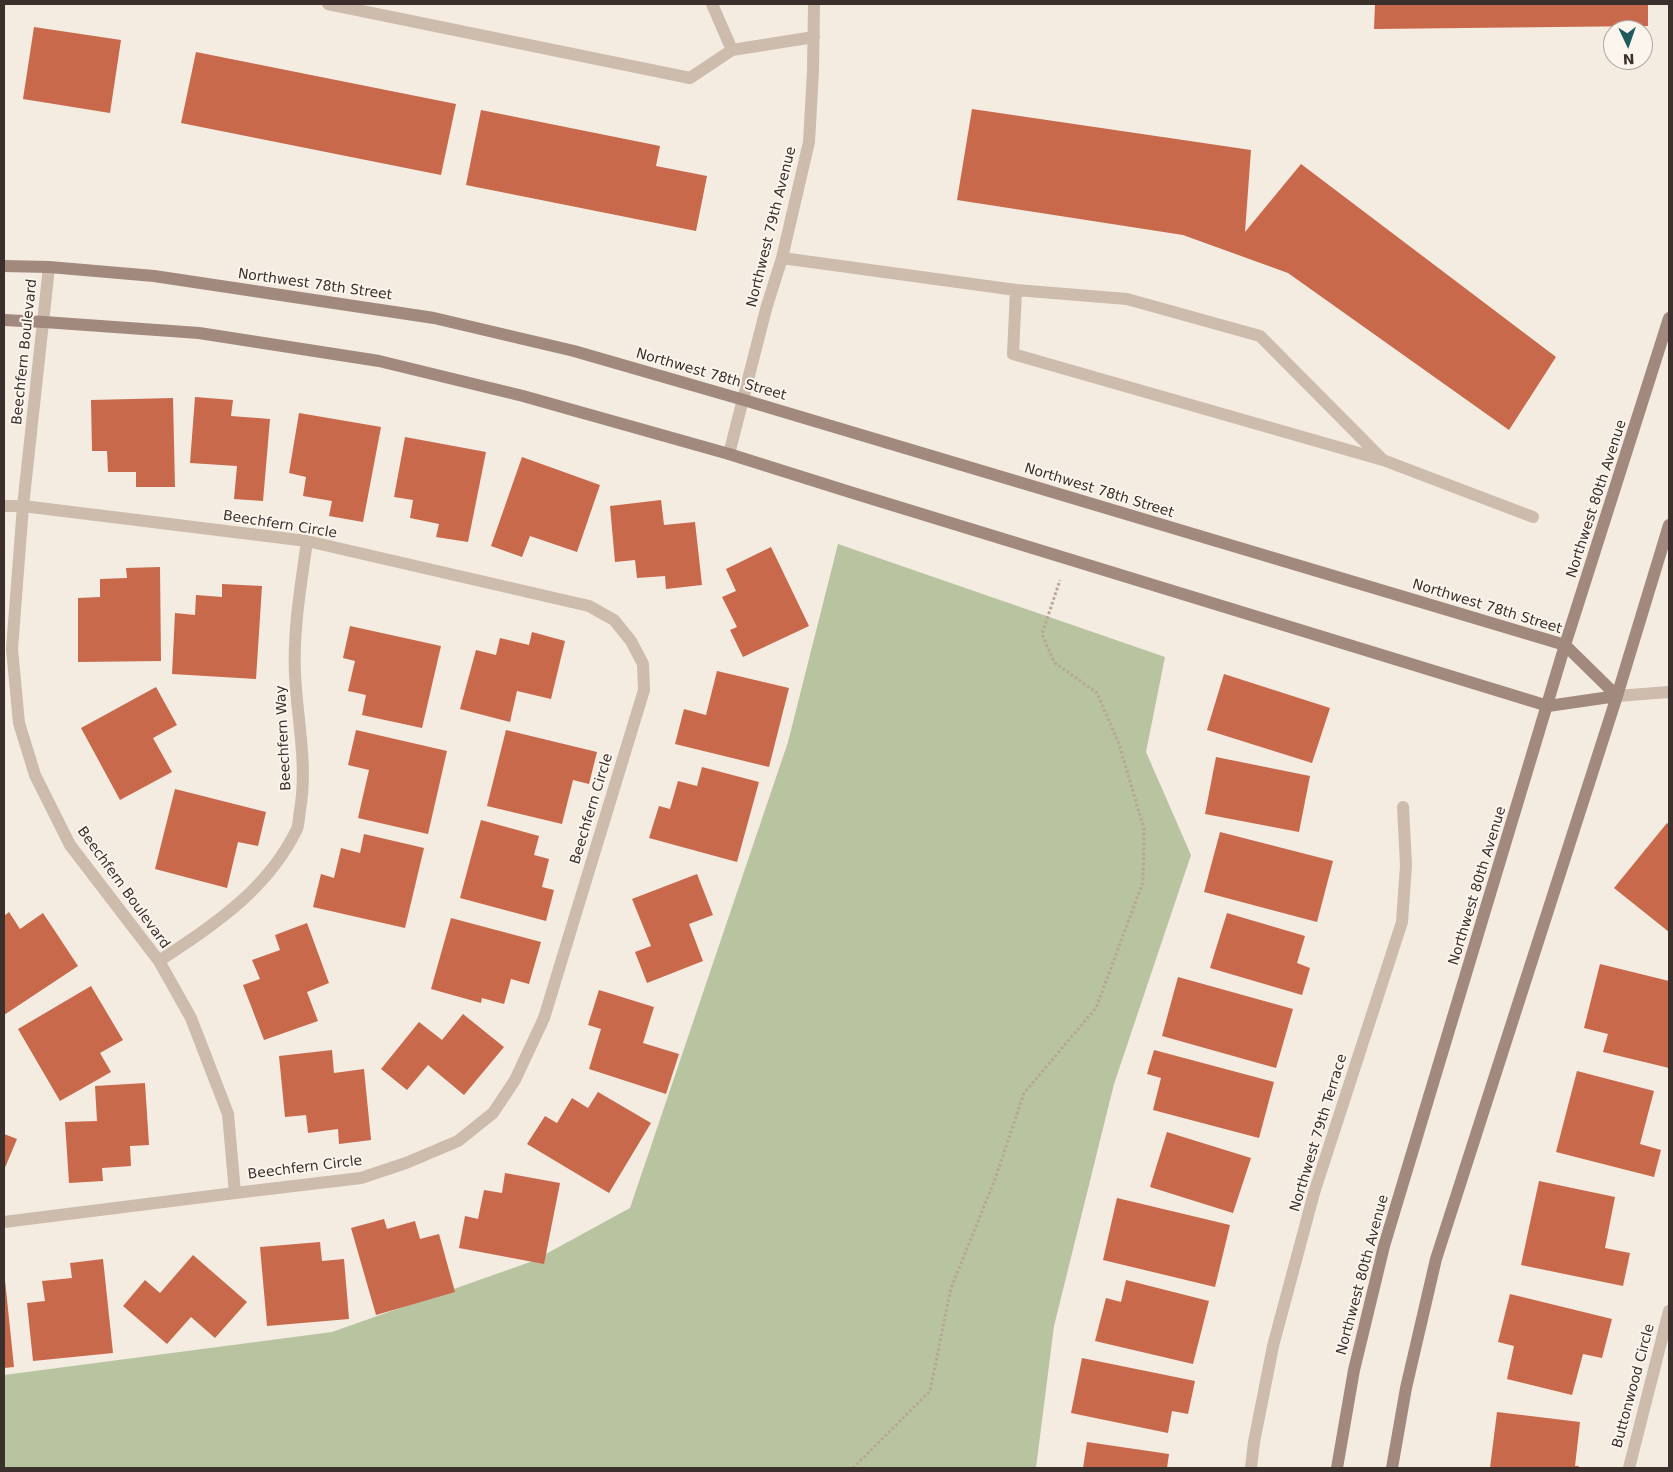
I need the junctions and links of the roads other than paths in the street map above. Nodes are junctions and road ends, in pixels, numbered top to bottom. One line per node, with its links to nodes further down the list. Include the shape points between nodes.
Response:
1 (328, 4): 5 (street, via 690,78)
2 (712, 4): 5 (street)
3 (814, 4): 4 (street, Northwest 79th Avenue)
4 (814, 37): 5 (street); 6 (street, Northwest 79th Avenue, via 809,142)
5 (732, 50)
6 (782, 258): 9 (street); 13 (street, Northwest 79th Avenue)
7 (4, 266): 8 (street, Northwest 78th Street)
8 (49, 267): 12 (street, Beechfern Boulevard); 13 (street, Northwest 78th Street, via 154,276 434,318 574,351)
9 (1016, 290): 15 (street, via 1127,299 1260,336); 15 (street, via 1014,354)
10 (1669, 318): 21 (street, Northwest 80th Avenue)
11 (4, 320): 12 (street)
12 (44, 322): 14 (street, via 199,333 379,360 523,396); 17 (street, Beechfern Boulevard)
13 (744, 400): 14 (street, Northwest 79th Avenue); 21 (street, Northwest 78th Street)
14 (729, 454): 24 (street)
15 (1383, 460): 18 (street)
16 (4, 506): 17 (street, Beechfern Circle)
17 (23, 506): 20 (street, Beechfern Circle); 26 (street, Beechfern Boulevard, via 12,650 19,723 35,775 70,845)
18 (1533, 517)
19 (1669, 525): 23 (street)
20 (307, 541): 26 (street, Beechfern Way, via 295,632 304,790 298,827 276,863 248,896 218,922); 27 (street, Beechfern Circle, via 589,606 614,620 631,641 643,664 644,690 544,1018 516,1080 494,1113 458,1141 361,1178)
21 (1565, 646): 23 (street, Northwest 78th Street); 24 (street, Northwest 80th Avenue)
22 (1669, 692): 23 (street)
23 (1618, 696): 24 (street); 32 (street, via 1436,1259 1406,1388)
24 (1548, 706): 31 (street, Northwest 80th Avenue, via 1384,1246 1354,1370)
25 (1403, 807): 30 (street, Northwest 79th Terrace, via 1406,865 1402,922 1309,1212 1272,1346)
26 (158, 961): 27 (street, Beechfern Boulevard, via 191,1018 228,1114)
27 (234, 1192): 28 (street, Beechfern Circle)
28 (4, 1222)
29 (1669, 1311): 33 (street, Buttonwood Circle)
30 (1251, 1468)
31 (1337, 1468)
32 (1392, 1468)
33 (1628, 1468)

